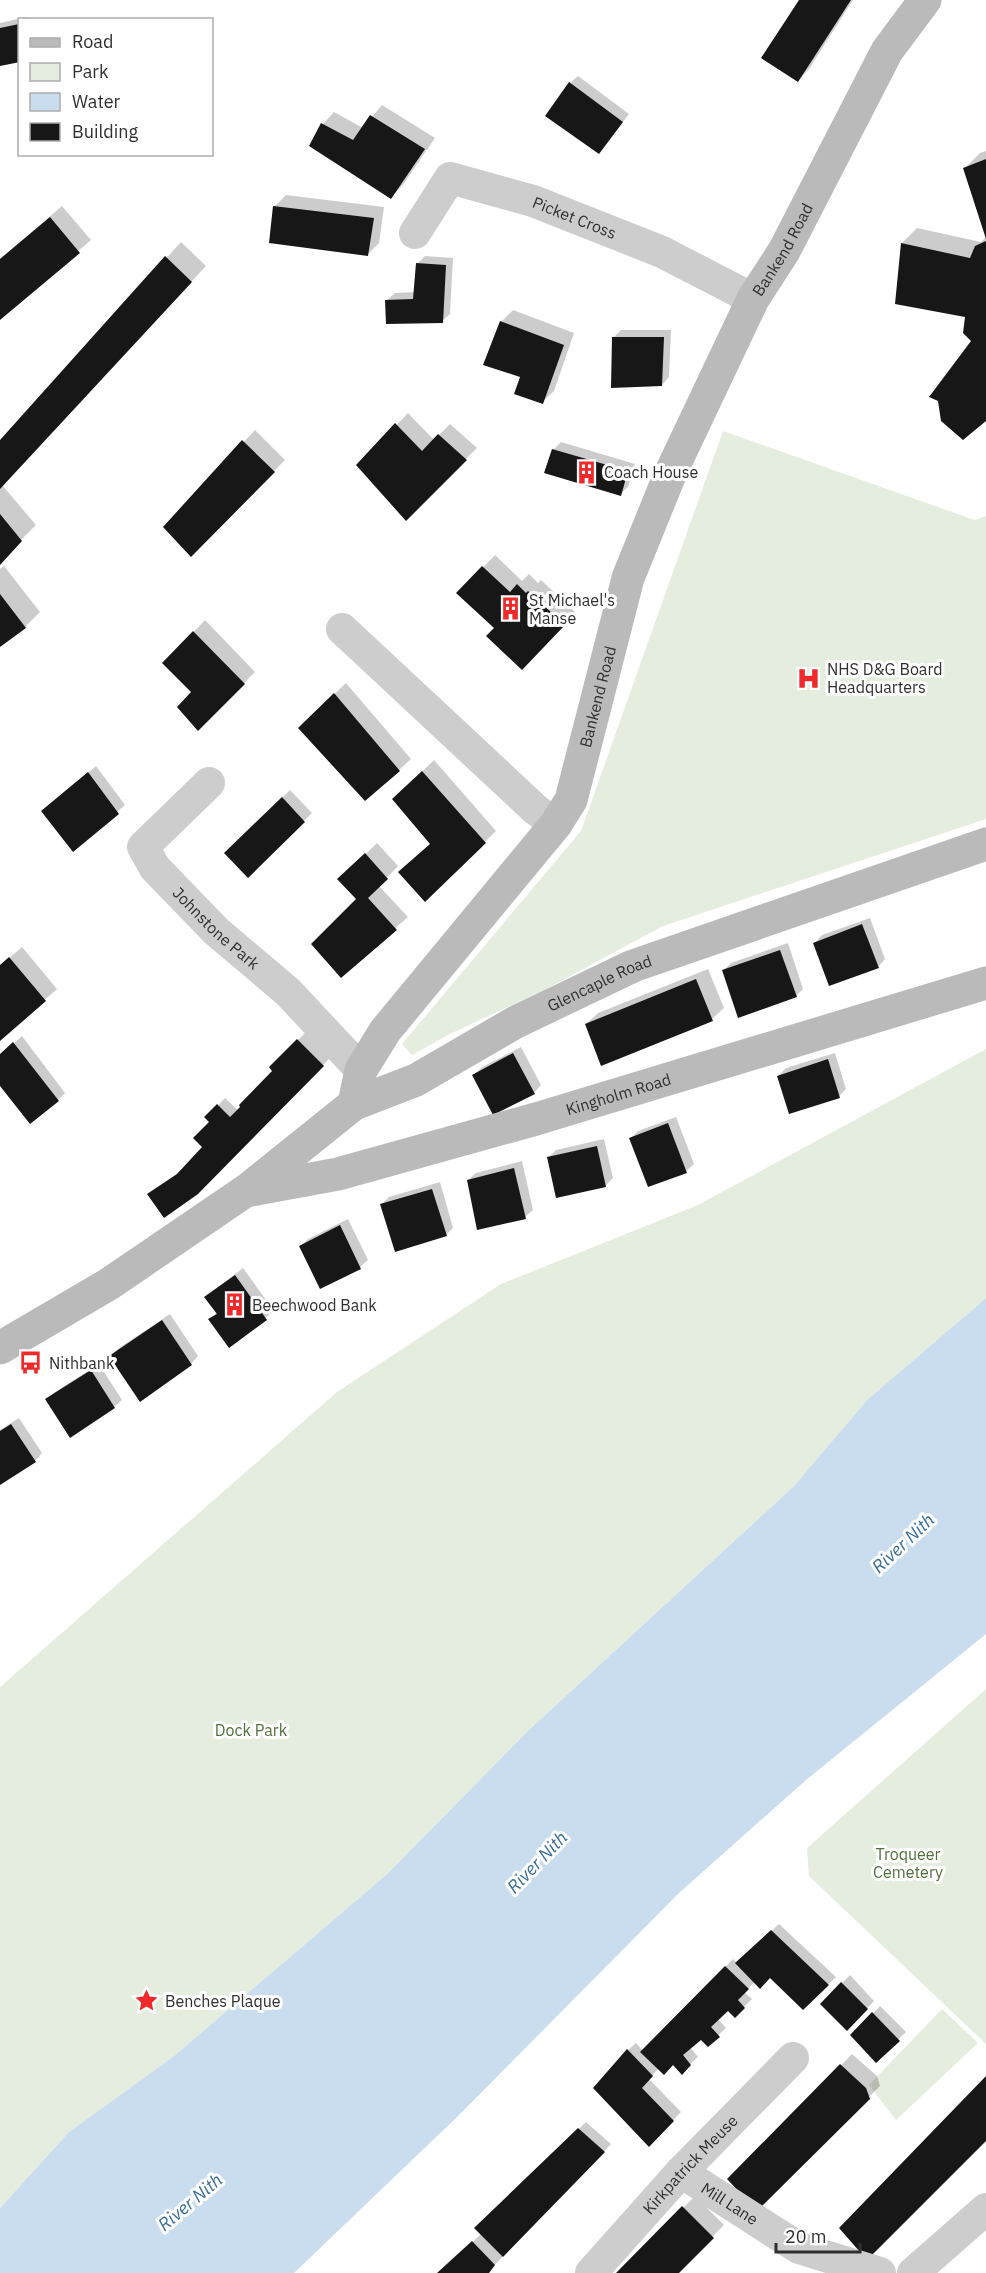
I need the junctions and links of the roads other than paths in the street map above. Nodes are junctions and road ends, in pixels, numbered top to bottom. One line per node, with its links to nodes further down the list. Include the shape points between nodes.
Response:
1 (925, 0): 3 (main road, Bankend Road, via 887,51 784,251)
2 (415, 233): 3 (street, Picket Cross, via 450,178 533,201 651,247)
3 (753, 299): 6 (main road, Bankend Road, via 670,472 628,578 571,800)
4 (342, 629): 6 (street, via 536,810)
5 (209, 783): 9 (street, Johnstone Park, via 143,847 155,868 193,908 288,992)
6 (556, 824): 9 (main road, Bankend Road, via 385,1031)
7 (986, 844): 10 (main road, Glencaple Road, via 633,966 516,1022 416,1080)
8 (986, 983): 11 (main road, Kingholm Road, via 536,1119 338,1174)
9 (361, 1070): 10 (main road, Bankend Road)
10 (354, 1104): 11 (main road, Glencaple Road)
11 (247, 1190): 12 (main road, via 109,1284)
12 (0, 1348)
13 (793, 2058): 14 (street, Kirkpatrick Meuse)
14 (681, 2172): 16 (street, Kirkpatrick Meuse); 17 (street, Mill Lane, via 799,2248)
15 (986, 2209): 18 (street)
16 (591, 2273)
17 (880, 2273)
18 (913, 2273)

